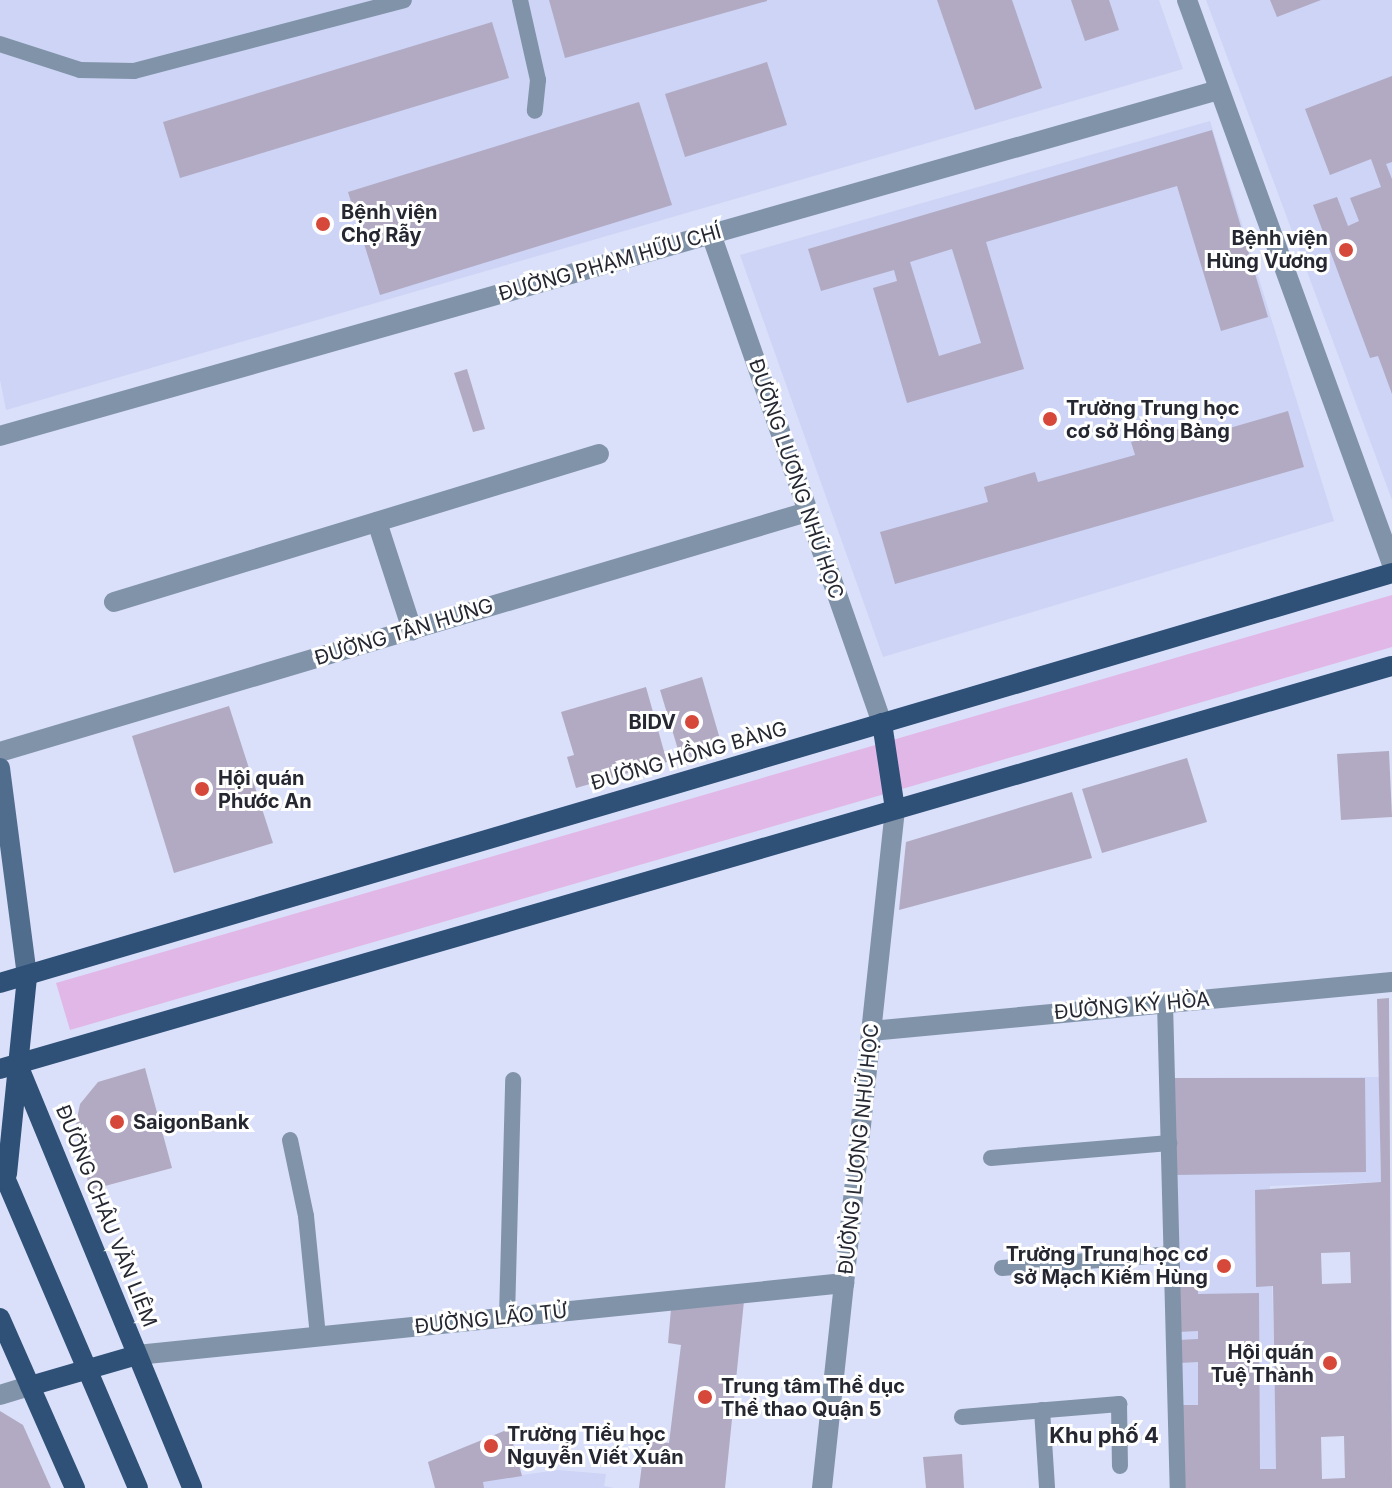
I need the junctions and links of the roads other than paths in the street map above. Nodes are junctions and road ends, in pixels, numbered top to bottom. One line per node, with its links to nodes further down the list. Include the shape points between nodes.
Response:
1 (404, 0): 4 (lane, via 134,71 80,70)
2 (520, 0): 6 (lane, via 538,80)
3 (1187, 0): 5 (street)
4 (0, 44)
5 (1219, 90): 7 (street, ĐƯỜNG PHẠM HỮU CHÍ); 12 (street)
6 (535, 111)
7 (711, 234): 8 (street, ĐƯỜNG PHẠM HỮU CHÍ); 10 (street, ĐƯỜNG LƯƠNG NHỮ HỌC)
8 (0, 436)
9 (599, 454): 11 (street)
10 (807, 512): 15 (street, ĐƯỜNG TÂN HƯNG); 17 (street, ĐƯỜNG LƯƠNG NHỮ HỌC)
11 (377, 522): 14 (street); 15 (street)
12 (1392, 564)
13 (1392, 573): 17 (main road, ĐƯỜNG HỒNG BÀNG)
14 (114, 602)
15 (412, 630): 18 (street, ĐƯỜNG TÂN HƯNG)
16 (1392, 666): 20 (main road)
17 (882, 723): 20 (main road); 21 (main road, ĐƯỜNG HỒNG BÀNG)
18 (0, 752)
19 (0, 768): 21 (main road)
20 (895, 809): 25 (street, ĐƯỜNG LƯƠNG NHỮ HỌC); 26 (main road)
21 (27, 976): 23 (main road, ĐƯỜNG HỒNG BÀNG); 26 (main road)
22 (1392, 982): 24 (street, ĐƯỜNG KÝ HÒA)
23 (0, 983)
24 (1165, 1003): 25 (street, ĐƯỜNG KÝ HÒA); 29 (lane)
25 (871, 1031): 34 (street, ĐƯỜNG LƯƠNG NHỮ HỌC)
26 (9, 1067): 31 (main road); 38 (main road, ĐƯỜNG CHÂU VĂN LIÊM)
27 (513, 1080): 35 (lane)
28 (290, 1140): 37 (lane, via 306,1216)
29 (1169, 1143): 30 (lane); 32 (lane)
30 (991, 1158)
31 (3, 1170): 39 (main road)
32 (1172, 1254): 33 (lane); 50 (lane)
33 (1002, 1268)
34 (844, 1283): 35 (street, ĐƯỜNG LÃO TỬ); 48 (street, ĐƯỜNG LƯƠNG NHỮ HỌC)
35 (507, 1317): 37 (street, ĐƯỜNG LÃO TỬ)
36 (0, 1318): 40 (main road)
37 (318, 1336): 38 (street, ĐƯỜNG LÃO TỬ)
38 (137, 1355): 39 (main road); 47 (main road, ĐƯỜNG CHÂU VĂN LIÊM)
39 (88, 1369): 40 (main road); 46 (main road)
40 (30, 1386): 41 (street); 45 (main road)
41 (0, 1395)
42 (1042, 1410): 43 (lane); 44 (lane, via 1119,1404); 49 (lane)
43 (962, 1417)
44 (1120, 1466)
45 (75, 1488)
46 (138, 1488)
47 (192, 1488)
48 (822, 1488)
49 (1047, 1488)
50 (1178, 1488)

